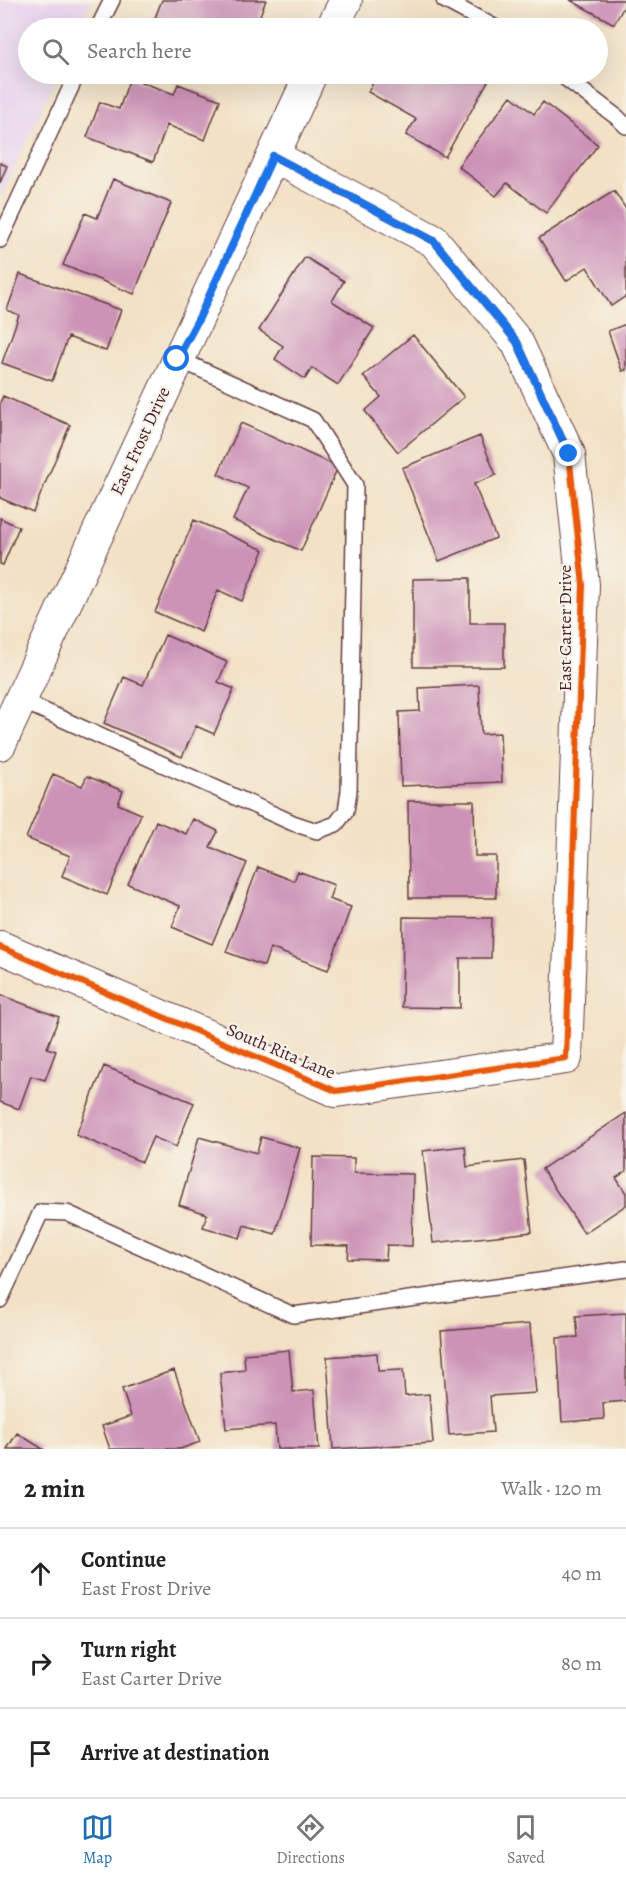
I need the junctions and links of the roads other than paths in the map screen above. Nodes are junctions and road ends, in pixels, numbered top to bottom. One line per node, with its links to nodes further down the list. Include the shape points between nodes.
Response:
1 (112, 0): 4 (lane)
2 (346, 0): 5 (street)
3 (444, 0): 6 (lane)
4 (103, 18)
5 (337, 18)
6 (477, 18)
7 (72, 84): 12 (lane)
8 (306, 84): 11 (street, East Frost Drive)
9 (573, 84): 10 (lane)
10 (626, 126)
11 (273, 156): 13 (street, East Frost Drive); 17 (street, East Carter Drive, via 434,241 517,342 569,454 583,585)
12 (0, 240)
13 (177, 359): 14 (street, East Frost Drive); 14 (lane, via 313,420 355,485 346,811 336,824 317,831 293,823)
14 (20, 700): 15 (street, East Frost Drive)
15 (0, 744)
16 (0, 947): 17 (street, South Rita Lane, via 336,1091)
17 (566, 1058)
18 (626, 1269): 19 (lane, via 293,1316 67,1213 41,1212)
19 (0, 1300)

